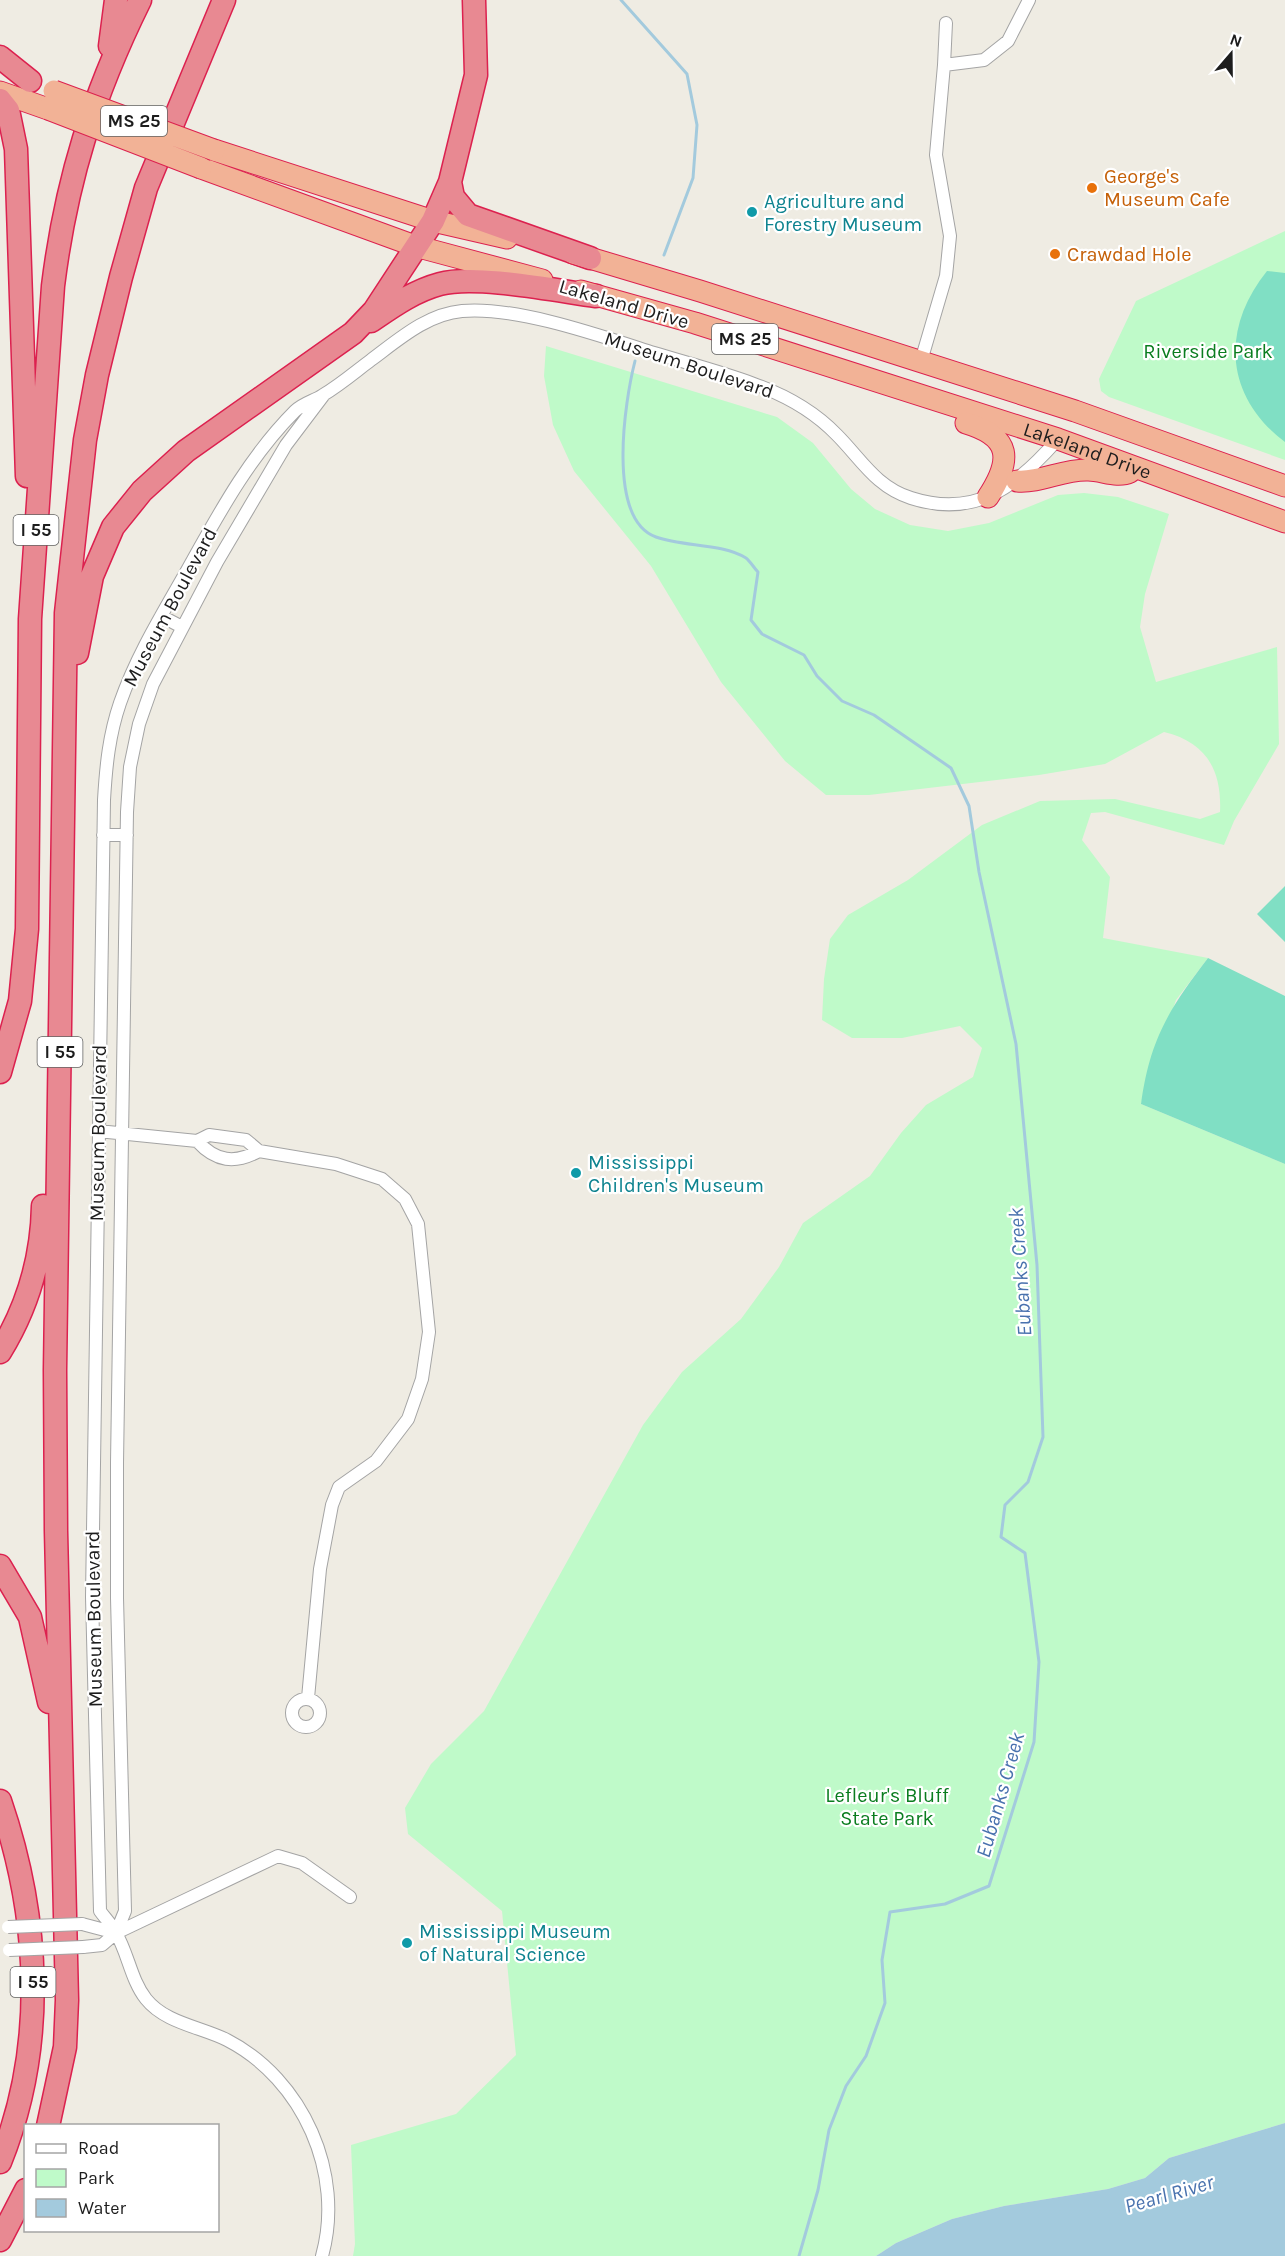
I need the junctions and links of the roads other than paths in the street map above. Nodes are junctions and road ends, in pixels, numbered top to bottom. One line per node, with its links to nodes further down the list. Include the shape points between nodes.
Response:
1 (116, 0): 9 (highway)
2 (140, 0): 9 (highway, I 55)
3 (224, 0): 25 (highway, I 55, via 146,188 102,353)
4 (474, 0): 14 (highway, via 476,75)
5 (1029, 0): 8 (street, via 1008,41 984,60)
6 (946, 23): 8 (street)
7 (0, 57): 10 (highway)
8 (944, 65): 20 (street, via 936,155 950,236 946,276)
9 (108, 68): 32 (highway, I 55, via 72,170 59,231)
10 (30, 81): 13 (highway, Lakeland Drive / MS 25)
11 (0, 92): 13 (highway, Lakeland Drive / MS 25)
12 (0, 100): 32 (highway, via 8,110 16,149)
13 (51, 100): 15 (highway, Lakeland Drive / MS 25, bridge); 16 (highway, Lakeland Drive / MS 25, bridge, via 201,168)
14 (450, 182): 15 (highway); 17 (highway, via 453,197 468,215)
15 (433, 221): 16 (highway); 17 (highway, Lakeland Drive / MS 25)
16 (415, 246): 18 (highway, Lakeland Drive / MS 25); 19 (highway, via 374,311)
17 (590, 258): 20 (highway, Lakeland Drive / MS 25)
18 (596, 296): 19 (highway, via 488,282 442,283 409,296); 21 (highway, Lakeland Drive / MS 25, via 695,323)
19 (352, 333): 34 (highway, via 186,451 142,491 113,527 92,576)
20 (921, 361): 21 (highway); 23 (highway, Lakeland Drive / MS 25)
21 (917, 394): 24 (highway, Lakeland Drive / MS 25); 29 (highway, via 931,411 995,435 1002,446 1004,468)
22 (323, 396): 29 (street, Museum Boulevard, via 421,324 458,311 485,310 598,335 786,396 837,435 873,476 910,498 939,504 972,503); 31 (street, Museum Boulevard, via 298,407 248,466); 33 (street, Museum Boulevard, via 286,445)
23 (1075, 411): 24 (highway); 28 (highway, Lakeland Drive / MS 25)
24 (1058, 439): 26 (highway, Lakeland Drive / MS 25); 27 (street, Museum Boulevard)
25 (85, 440): 34 (highway, I 55, via 66,613); 44 (highway, via 64,531 53,632 42,1230 24,1306)
26 (1138, 469): 27 (highway, via 1123,475 1088,470); 30 (highway, Lakeland Drive / MS 25)
27 (1017, 481): 29 (street, Museum Boulevard)
28 (1285, 486)
29 (988, 497)
30 (1285, 522)
31 (161, 616): 33 (street); 36 (street, Museum Boulevard, via 134,666 119,706 107,753)
32 (30, 619): 35 (highway, I 55)
33 (182, 627): 37 (street, Museum Boulevard, via 153,684 139,724 130,767)
34 (64, 732): 47 (highway, I 55, via 55,1370)
35 (28, 780): 38 (highway, via 15,852 10,970); 39 (highway, I 55, via 25,964 13,1032)
36 (103, 835): 37 (street); 40 (street, Museum Boulevard)
37 (127, 835): 41 (street, Museum Boulevard)
38 (0, 1029)
39 (0, 1072)
40 (98, 1131): 41 (street); 53 (street, Museum Boulevard, via 92,1598 100,1911)
41 (122, 1132): 42 (street); 53 (street, Museum Boulevard, via 117,1575 125,1911)
42 (197, 1142): 43 (street, via 209,1135 246,1140); 43 (street, via 209,1155 242,1160)
43 (259, 1151): 46 (street, via 336,1164 382,1179 405,1199 418,1224 429,1332 422,1378 408,1419 376,1461 339,1487 332,1505 320,1569)
44 (0, 1352)
45 (0, 1566): 47 (highway, via 30,1617)
46 (308, 1698)
47 (61, 1762): 55 (highway, I 55, via 67,2000 65,2047)
48 (0, 1801): 50 (highway, I 55)
49 (0, 1835): 50 (highway)
50 (17, 1863): 56 (highway, I 55, via 26,1896 33,1954 33,2001 29,2050 17,2112)
51 (350, 1897): 53 (street, via 302,1863 278,1856)
52 (8, 1927): 53 (street, bridge, via 82,1924)
53 (117, 1933): 54 (street, bridge, via 102,1945); 59 (street, Museum Boulevard, via 146,1999 168,2016 228,2040 271,2072 295,2102 315,2138 327,2176 330,2207)
54 (9, 1950)
55 (48, 2124)
56 (0, 2163)
57 (24, 2194): 58 (highway)
58 (0, 2240)
59 (322, 2256)

